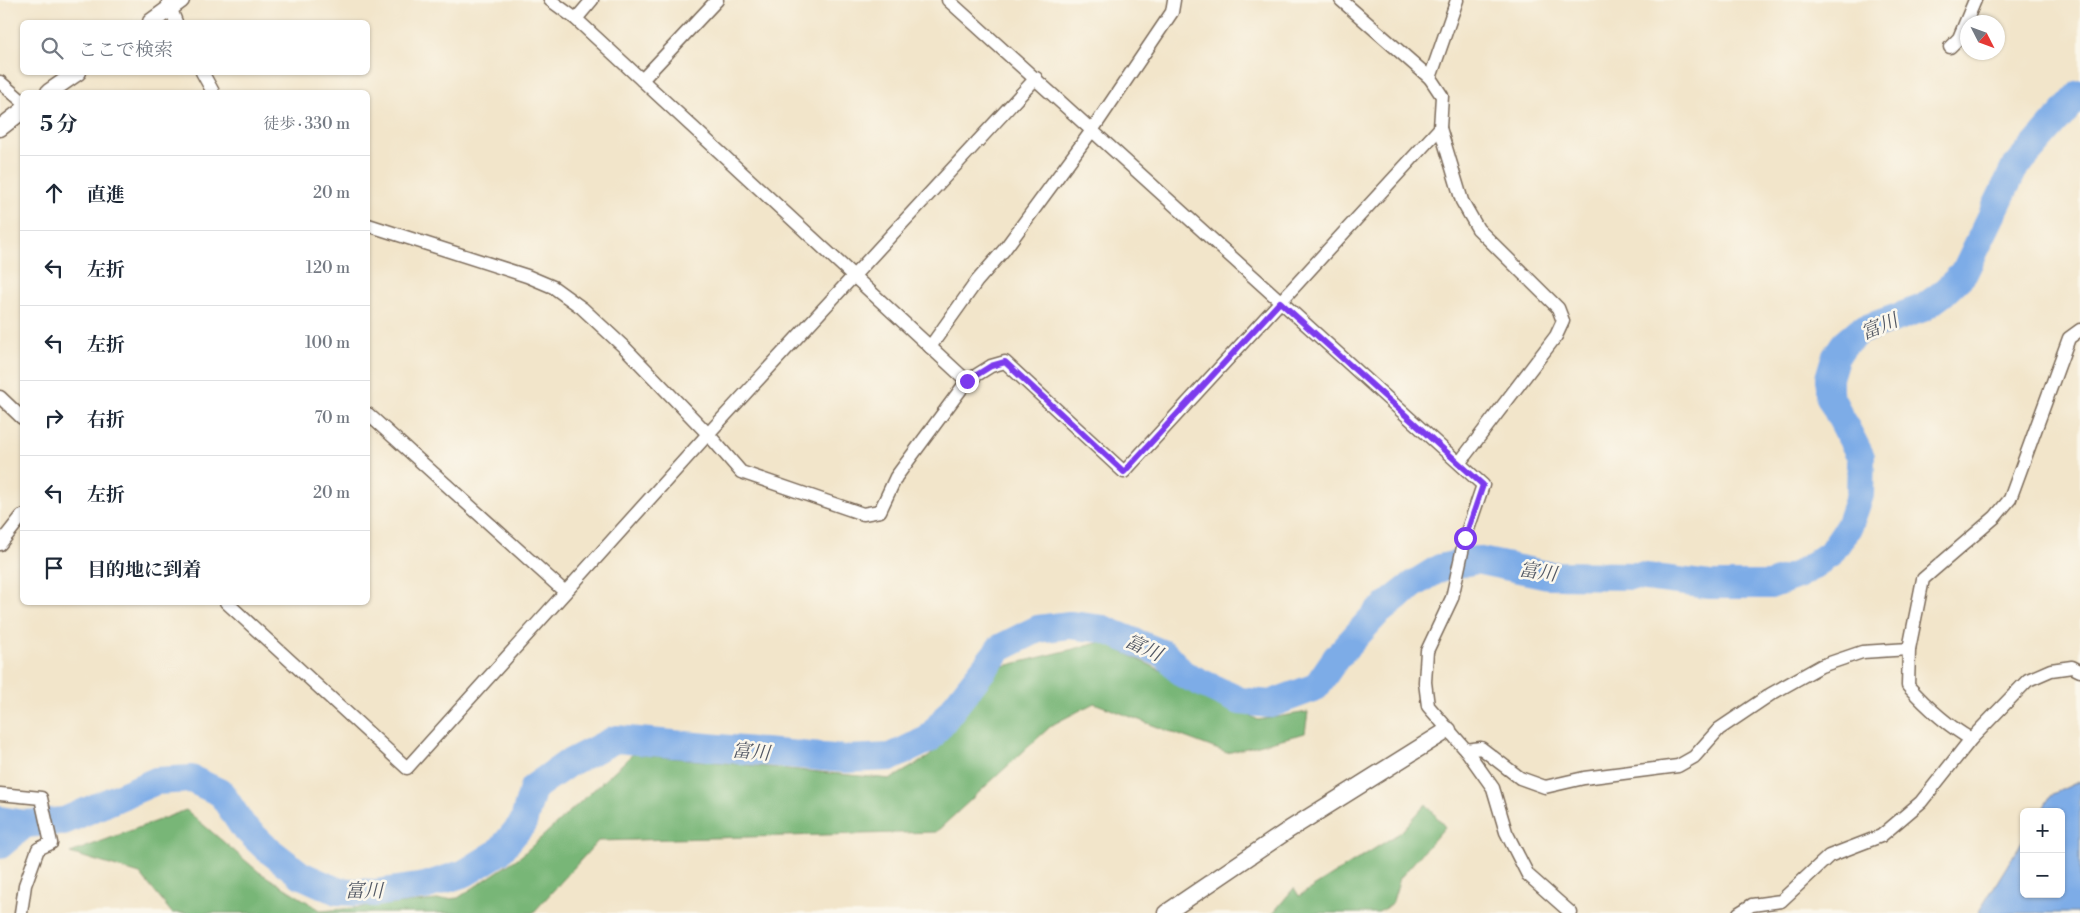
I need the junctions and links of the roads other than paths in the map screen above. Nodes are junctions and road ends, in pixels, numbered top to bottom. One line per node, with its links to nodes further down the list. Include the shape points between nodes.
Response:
1 (550, 0): 10 (street)
2 (592, 0): 10 (street)
3 (717, 0): 17 (street)
4 (948, 0): 15 (street)
5 (1174, 0): 25 (street, via 1172,12)
6 (1341, 0): 16 (street)
7 (1457, 0): 16 (street)
8 (1975, 0): 12 (street, via 1959,38)
9 (174, 8): 11 (street)
10 (576, 19): 17 (street)
11 (154, 20)
12 (1950, 46)
13 (74, 75): 19 (street)
14 (204, 75): 20 (street)
15 (1036, 78): 25 (street); 27 (street)
16 (1430, 78): 24 (street, via 1442,96)
17 (642, 80): 27 (street)
18 (0, 82): 21 (street)
19 (52, 90)
20 (212, 90)
21 (20, 100)
22 (20, 113): 23 (street)
23 (0, 128)
24 (1440, 128): 28 (street); 36 (street, via 1462,201 1478,229 1558,308 1564,321)
25 (1094, 130): 28 (street); 30 (street)
26 (370, 226): 35 (street, via 553,287 582,308 618,342)
27 (854, 277): 30 (street); 35 (street)
28 (1280, 302): 31 (street, via 1124,472 1005,362 991,366); 36 (street)
29 (2080, 330): 41 (street, via 2069,338 2010,499 1995,517 1924,580)
30 (930, 346): 31 (street)
31 (967, 381): 35 (street, via 896,477 880,511 864,514 741,472)
32 (0, 397): 33 (street)
33 (20, 416)
34 (370, 416): 39 (street)
35 (708, 434): 39 (street)
36 (1460, 462): 43 (street, via 1483,485 1465,538 1452,598 1427,651 1425,682 1428,706)
37 (20, 519): 38 (street)
38 (0, 544)
39 (565, 592): 40 (street, via 407,768)
40 (229, 605)
41 (1909, 649): 44 (street, via 1908,686 1954,730); 45 (street, via 1862,652 1821,666 1719,729 1694,757 1678,766 1584,778 1545,787 1520,778 1481,748)
42 (2080, 671): 44 (street, via 2072,667 2050,670 2028,680)
43 (1448, 730): 45 (street); 48 (street, via 1290,829)
44 (1971, 739): 50 (street, via 1921,802 1881,836 1829,856 1781,901 1752,905)
45 (1466, 750): 49 (street, via 1492,788 1506,832 1528,875)
46 (0, 794): 47 (street, via 41,798 50,843 38,849)
47 (21, 913)
48 (1166, 913)
49 (1571, 913)
50 (1739, 913)

